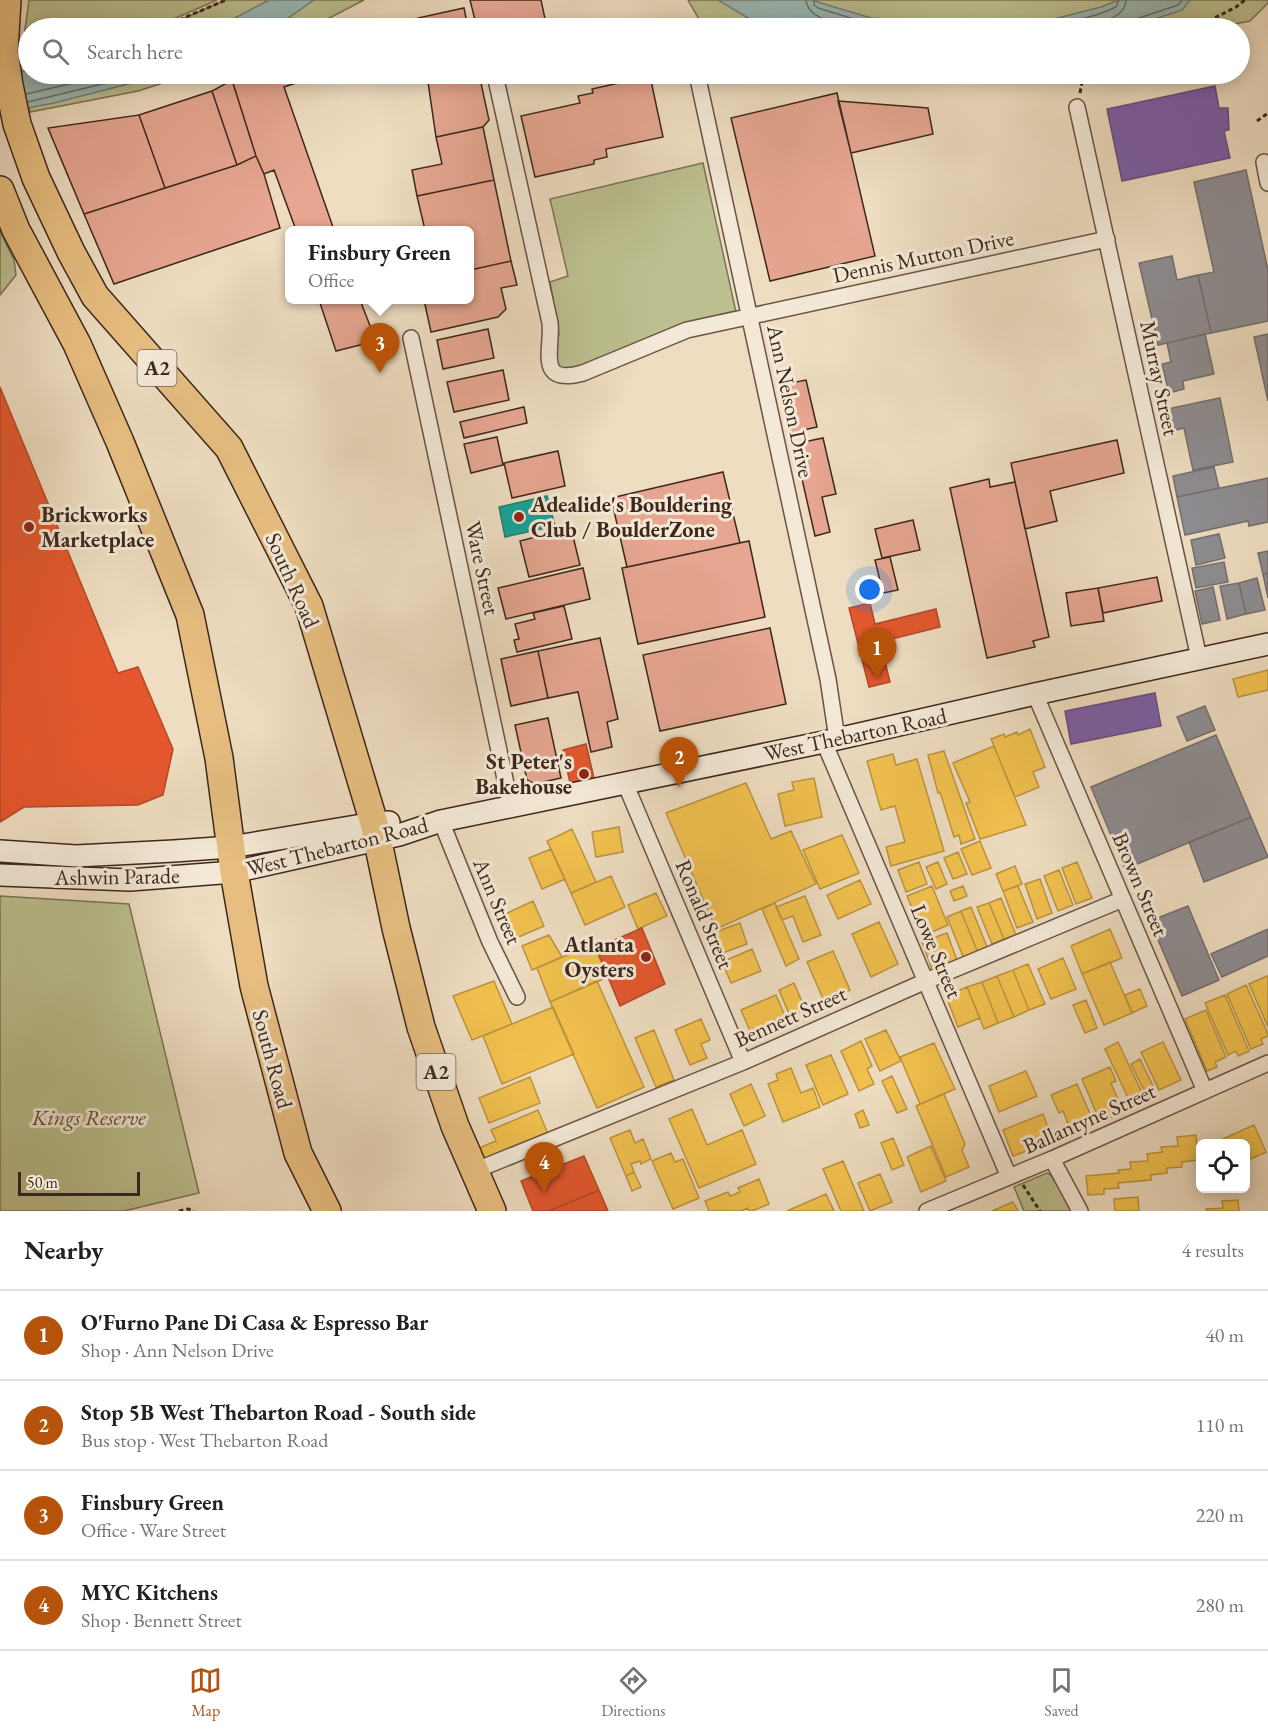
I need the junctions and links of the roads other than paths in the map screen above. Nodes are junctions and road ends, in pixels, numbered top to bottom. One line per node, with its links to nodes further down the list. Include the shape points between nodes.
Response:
1 (7, 0): 18 (highway, South Road / A2, via 4,51 9,85 17,124 36,178 95,296 229,448 309,606)
2 (497, 84): 9 (street, Dennis Mutton Drive, via 550,323 548,358 552,369 568,376 583,373 687,330)
3 (699, 84): 9 (street, Ann Nelson Drive)
4 (1077, 106): 8 (street, Murray Street)
5 (1264, 162): 6 (street)
6 (1268, 183)
7 (0, 190): 20 (highway, South Road, via 16,230 77,344 190,615 219,758)
8 (1107, 239): 9 (street, Dennis Mutton Drive); 12 (street, Murray Street)
9 (750, 316): 14 (street, Ann Nelson Drive, via 828,679)
10 (411, 338): 16 (street, Ware Street)
11 (1268, 644): 12 (street, West Thebarton Road)
12 (1199, 658): 13 (street, West Thebarton Road)
13 (1035, 694): 14 (street, West Thebarton Road); 22 (street, Brown Street)
14 (831, 741): 15 (street, West Thebarton Road); 23 (street, Lowe Street)
15 (625, 783): 16 (street, West Thebarton Road); 25 (street, Ronald Street)
16 (511, 807): 17 (street, West Thebarton Road)
17 (441, 821): 18 (street, West Thebarton Road); 24 (street, Ann Street)
18 (376, 832): 20 (street, West Thebarton Road); 29 (highway, South Road / A2, via 421,1027)
19 (0, 850): 20 (street, Ashwin Parade, via 76,856)
20 (232, 859): 21 (street, Ashwin Parade, via 130,880); 31 (highway, South Road, via 254,986 298,1153)
21 (0, 875)
22 (1123, 899): 23 (street, Bennett Street); 27 (street, Brown Street)
23 (926, 981): 25 (street, Bennett Street); 30 (street, Lowe Street)
24 (517, 997)
25 (743, 1062): 29 (street, Bennett Street)
26 (1268, 1063): 27 (street, Ballantyne Street)
27 (1205, 1091): 28 (street, Ballantyne Street)
28 (1052, 1159): 30 (street, Ballantyne Street); 34 (street)
29 (474, 1171): 32 (highway, South Road / A2)
30 (1012, 1175): 33 (street, Ballantyne Street)
31 (327, 1211)
32 (492, 1211)
33 (927, 1211)
34 (1080, 1211)

